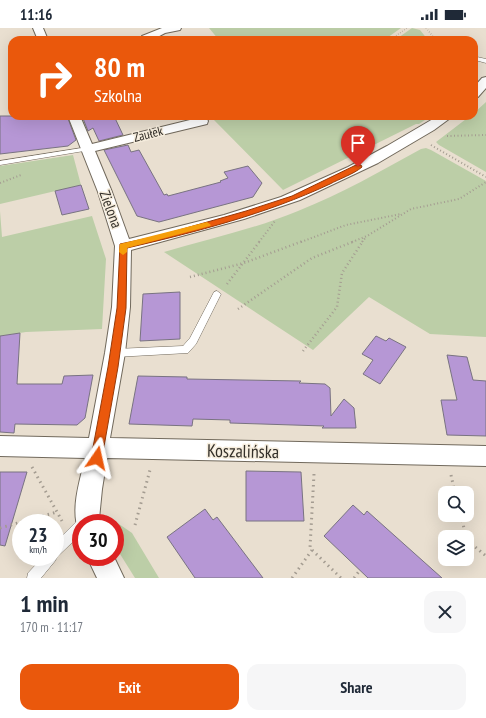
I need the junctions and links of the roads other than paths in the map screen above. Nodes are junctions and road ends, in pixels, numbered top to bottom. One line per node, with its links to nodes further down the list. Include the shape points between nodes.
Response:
1 (176, 28): 2 (street, via 162,30)
2 (150, 36)
3 (486, 81): 4 (street)
4 (478, 90)
5 (76, 120): 8 (street, Zielona)
6 (201, 120): 8 (street, Zaułek)
7 (442, 120): 10 (street, via 414,137 294,198 249,213)
8 (88, 149): 9 (lane); 10 (street, Zielona)
9 (0, 163)
10 (123, 246): 12 (street, Zielona, via 121,308)
11 (217, 294): 12 (lane, via 193,341 184,350)
12 (115, 353): 14 (street, Zielona)
13 (0, 446): 14 (street, Koszalińska)
14 (99, 448): 15 (street, Koszalińska); 16 (street, Zielona)
15 (486, 456)
16 (86, 514)
17 (72, 535): 18 (lane)
18 (64, 543)
19 (43, 566): 21 (lane)
20 (105, 566): 22 (street)
21 (33, 578)
22 (112, 578)

